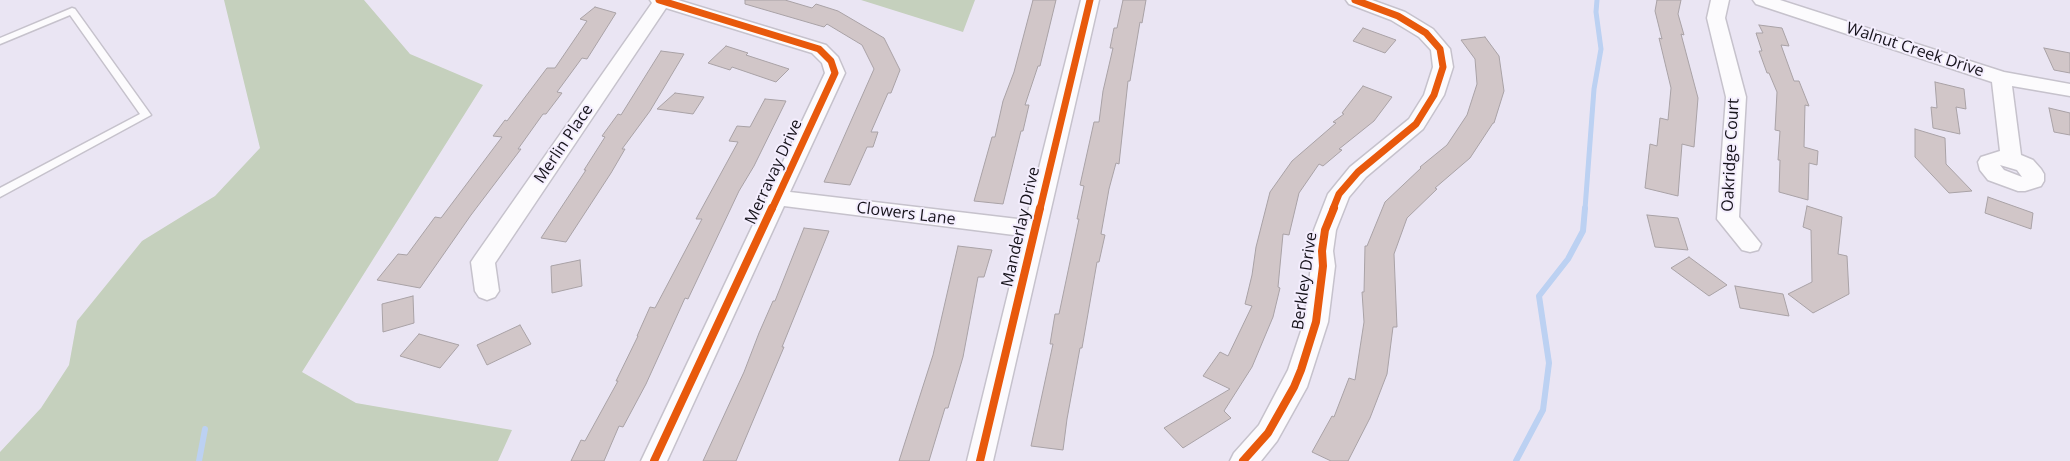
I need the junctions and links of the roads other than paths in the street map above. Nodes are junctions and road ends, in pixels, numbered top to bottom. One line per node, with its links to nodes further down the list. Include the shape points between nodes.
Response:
1 (1090, 0): 12 (street, Manderlay Drive)
2 (1720, 0): 13 (street, Oakridge Court, via 1716,18 1736,96 1728,219)
3 (1762, 0): 7 (street, Walnut Creek Drive)
4 (661, 1): 11 (street, Merravay Drive, via 806,44 819,49 831,61 835,73); 14 (street, Merlin Place, via 483,262)
5 (1369, 2): 17 (street, Berkley Drive, via 1426,32 1440,50 1443,67 1434,95 1416,124 1358,172 1339,194 1325,230 1316,322 1301,370 1268,433)
6 (3, 37): 10 (lane, via 72,11 146,115)
7 (2000, 78): 8 (street, Walnut Creek Drive); 9 (street)
8 (2070, 90)
9 (2011, 159)
10 (0, 193)
11 (777, 198): 12 (street, Clowers Lane); 15 (street, Merravay Drive)
12 (1035, 229): 16 (street, Manderlay Drive)
13 (1750, 244)
14 (487, 291)
15 (654, 461)
16 (980, 461)
17 (1243, 461)

